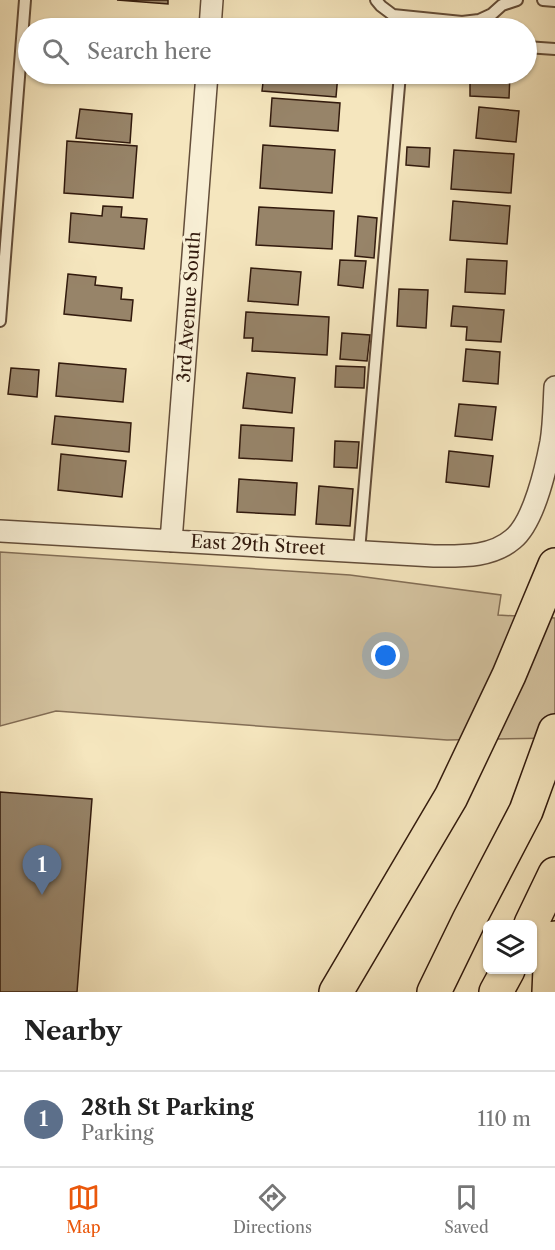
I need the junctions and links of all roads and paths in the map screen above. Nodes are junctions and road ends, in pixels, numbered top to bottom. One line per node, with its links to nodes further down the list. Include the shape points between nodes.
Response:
1 (25, 0): 7 (lane)
2 (212, 0): 8 (street)
3 (376, 0): 9 (lane, via 393,15)
4 (517, 0): 10 (lane)
5 (543, 0): 6 (lane)
6 (555, 1)
7 (24, 18)
8 (211, 18)
9 (423, 18)
10 (483, 18)
11 (537, 48): 12 (lane)
12 (555, 49)
13 (18, 84): 16 (lane)
14 (206, 84): 19 (street, 3rd Avenue South)
15 (399, 84): 20 (lane)
16 (0, 321)
17 (555, 387): 20 (street, East 29th Street, via 551,441 538,490 525,525 513,539 494,550 471,556)
18 (0, 531): 19 (street, East 29th Street)
19 (171, 541): 20 (street, East 29th Street)
20 (359, 551)
21 (555, 565): 27 (highway, via 452,797)
22 (555, 731): 28 (highway, via 526,811)
23 (555, 874): 24 (highway)
24 (533, 920)
25 (555, 938): 30 (highway, via 551,945)
26 (505, 974): 29 (highway)
27 (336, 992)
28 (434, 992)
29 (496, 992)
30 (549, 992)

